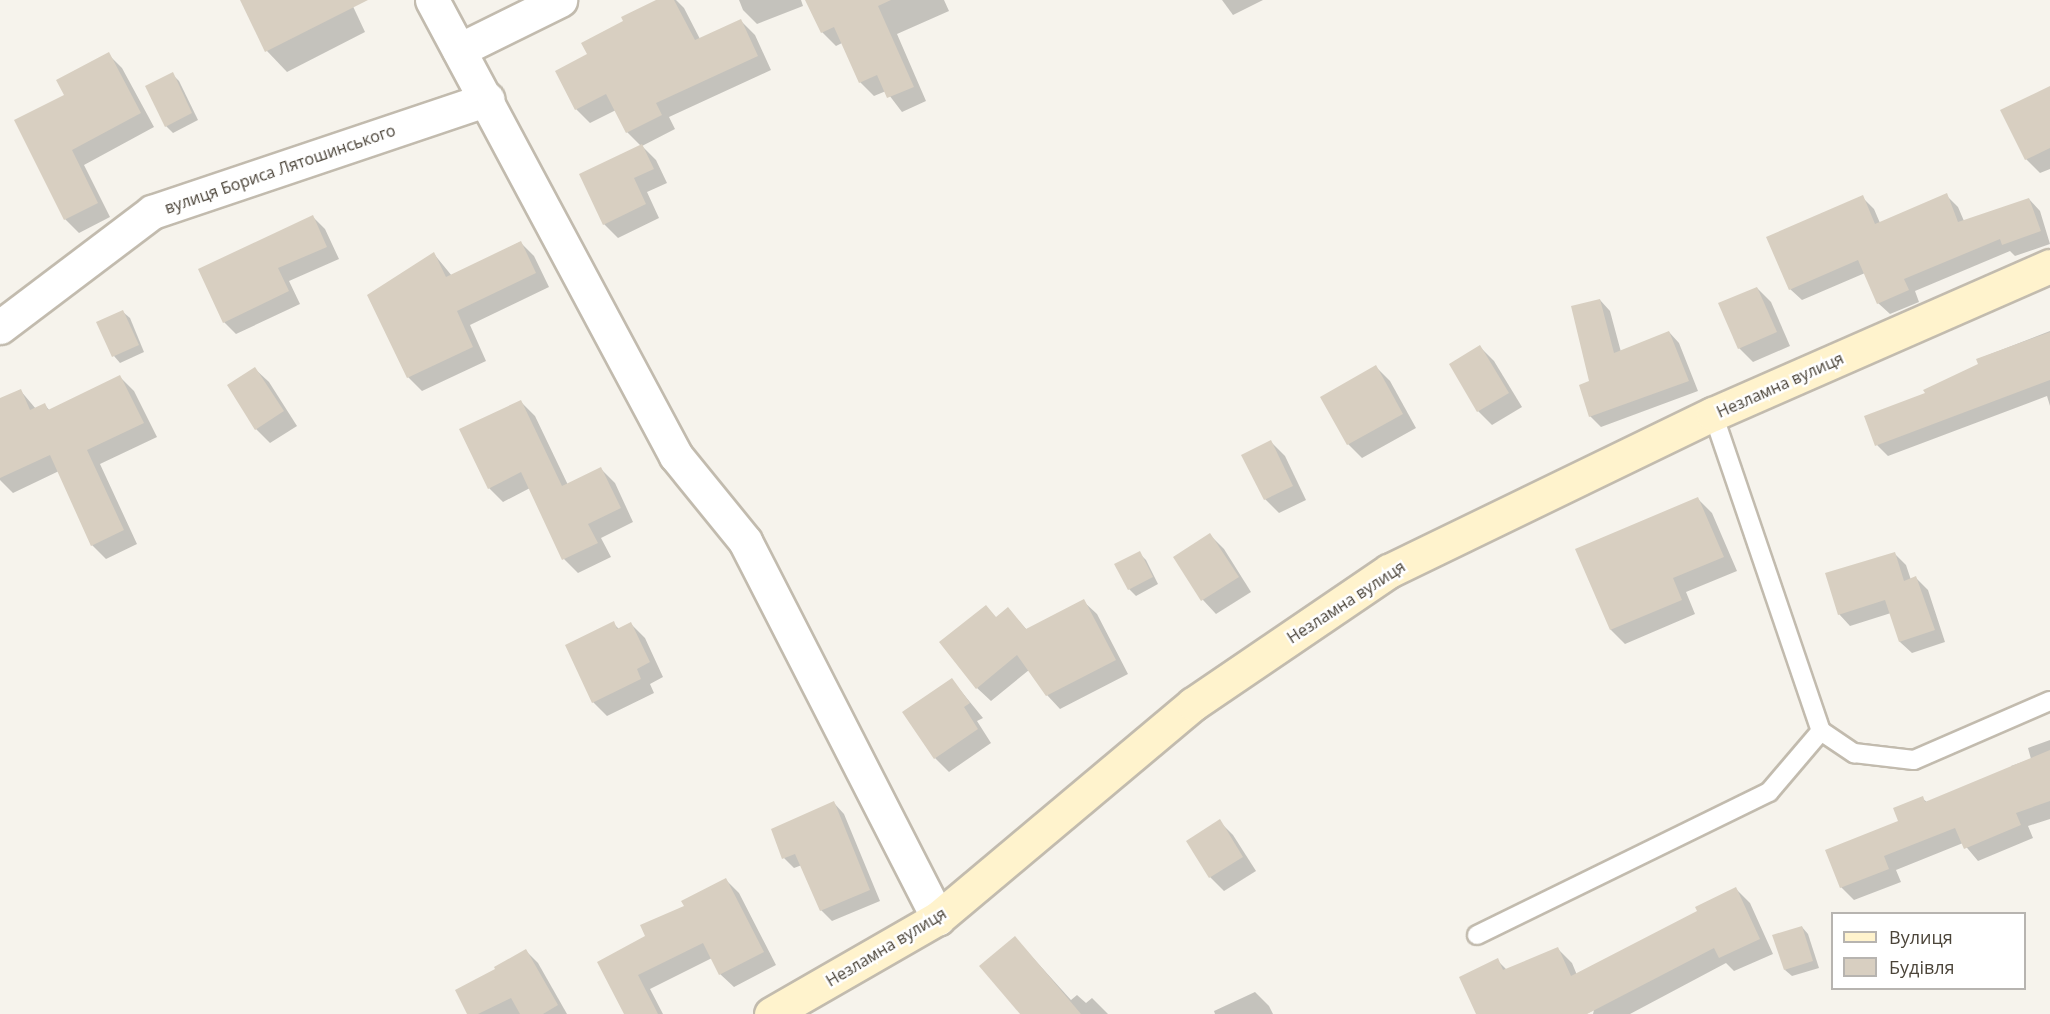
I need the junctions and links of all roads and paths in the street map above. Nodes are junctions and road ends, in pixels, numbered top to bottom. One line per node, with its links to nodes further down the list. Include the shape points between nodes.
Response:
1 (432, 0): 3 (street)
2 (560, 0): 3 (street)
3 (459, 50): 4 (street)
4 (487, 99): 6 (street, вулиця Бориса Лятошинського, via 152,212); 10 (street, via 676,456 745,541)
5 (2050, 266): 7 (street, Незламна вулиця)
6 (0, 327)
7 (1713, 414): 9 (lane); 10 (street, Незламна вулиця, via 1389,571 1193,704)
8 (2050, 701): 9 (lane, via 1914,760 1854,753)
9 (1821, 732): 11 (lane, via 1769,792)
10 (938, 918): 12 (street, Незламна вулиця)
11 (1477, 935)
12 (771, 1014)

